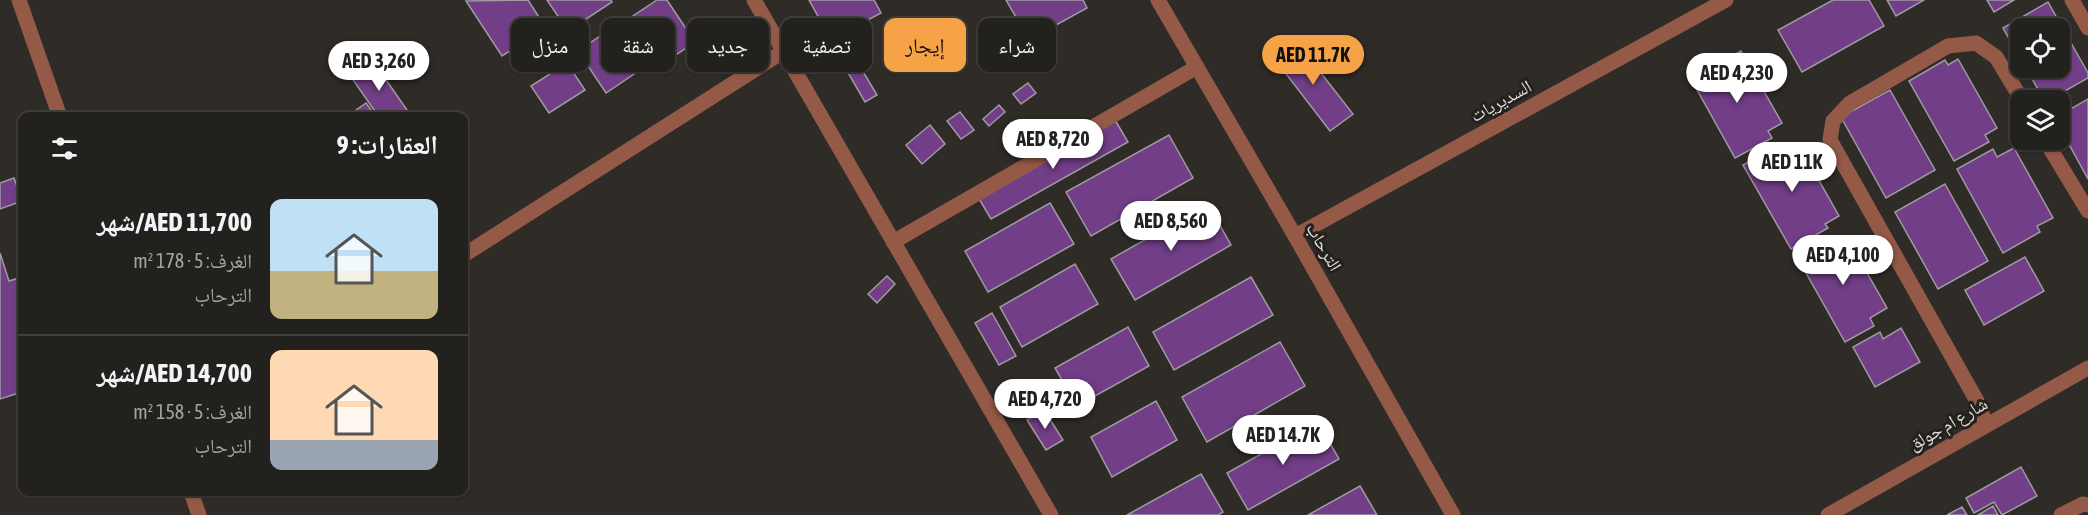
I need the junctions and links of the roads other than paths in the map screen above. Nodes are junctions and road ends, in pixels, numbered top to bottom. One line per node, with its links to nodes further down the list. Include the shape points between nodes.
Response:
1 (19, 0): 12 (street)
2 (754, 0): 7 (street)
3 (1158, 0): 9 (street, الترحاب)
4 (1726, 0): 15 (street, السديريات)
5 (2072, 0): 6 (street)
6 (2088, 28)
7 (781, 46)
8 (781, 53): 17 (street)
9 (1197, 67): 15 (street, الترحاب); 16 (street)
10 (796, 72): 16 (street)
11 (2016, 90): 19 (street, via 1996,57 1976,43 1948,45 1850,104 1833,121 1830,140 1977,401)
12 (58, 112)
13 (2051, 150): 14 (street)
14 (2088, 211)
15 (1295, 236): 24 (street, الترحاب)
16 (893, 242): 23 (street)
17 (468, 252)
18 (2088, 368): 19 (street, شارع ام جولق)
19 (1986, 424): 25 (street, شارع ام جولق)
20 (192, 496): 22 (street)
21 (2088, 505): 26 (street)
22 (199, 515)
23 (1052, 515)
24 (1453, 515)
25 (1828, 515)
26 (2061, 515)

